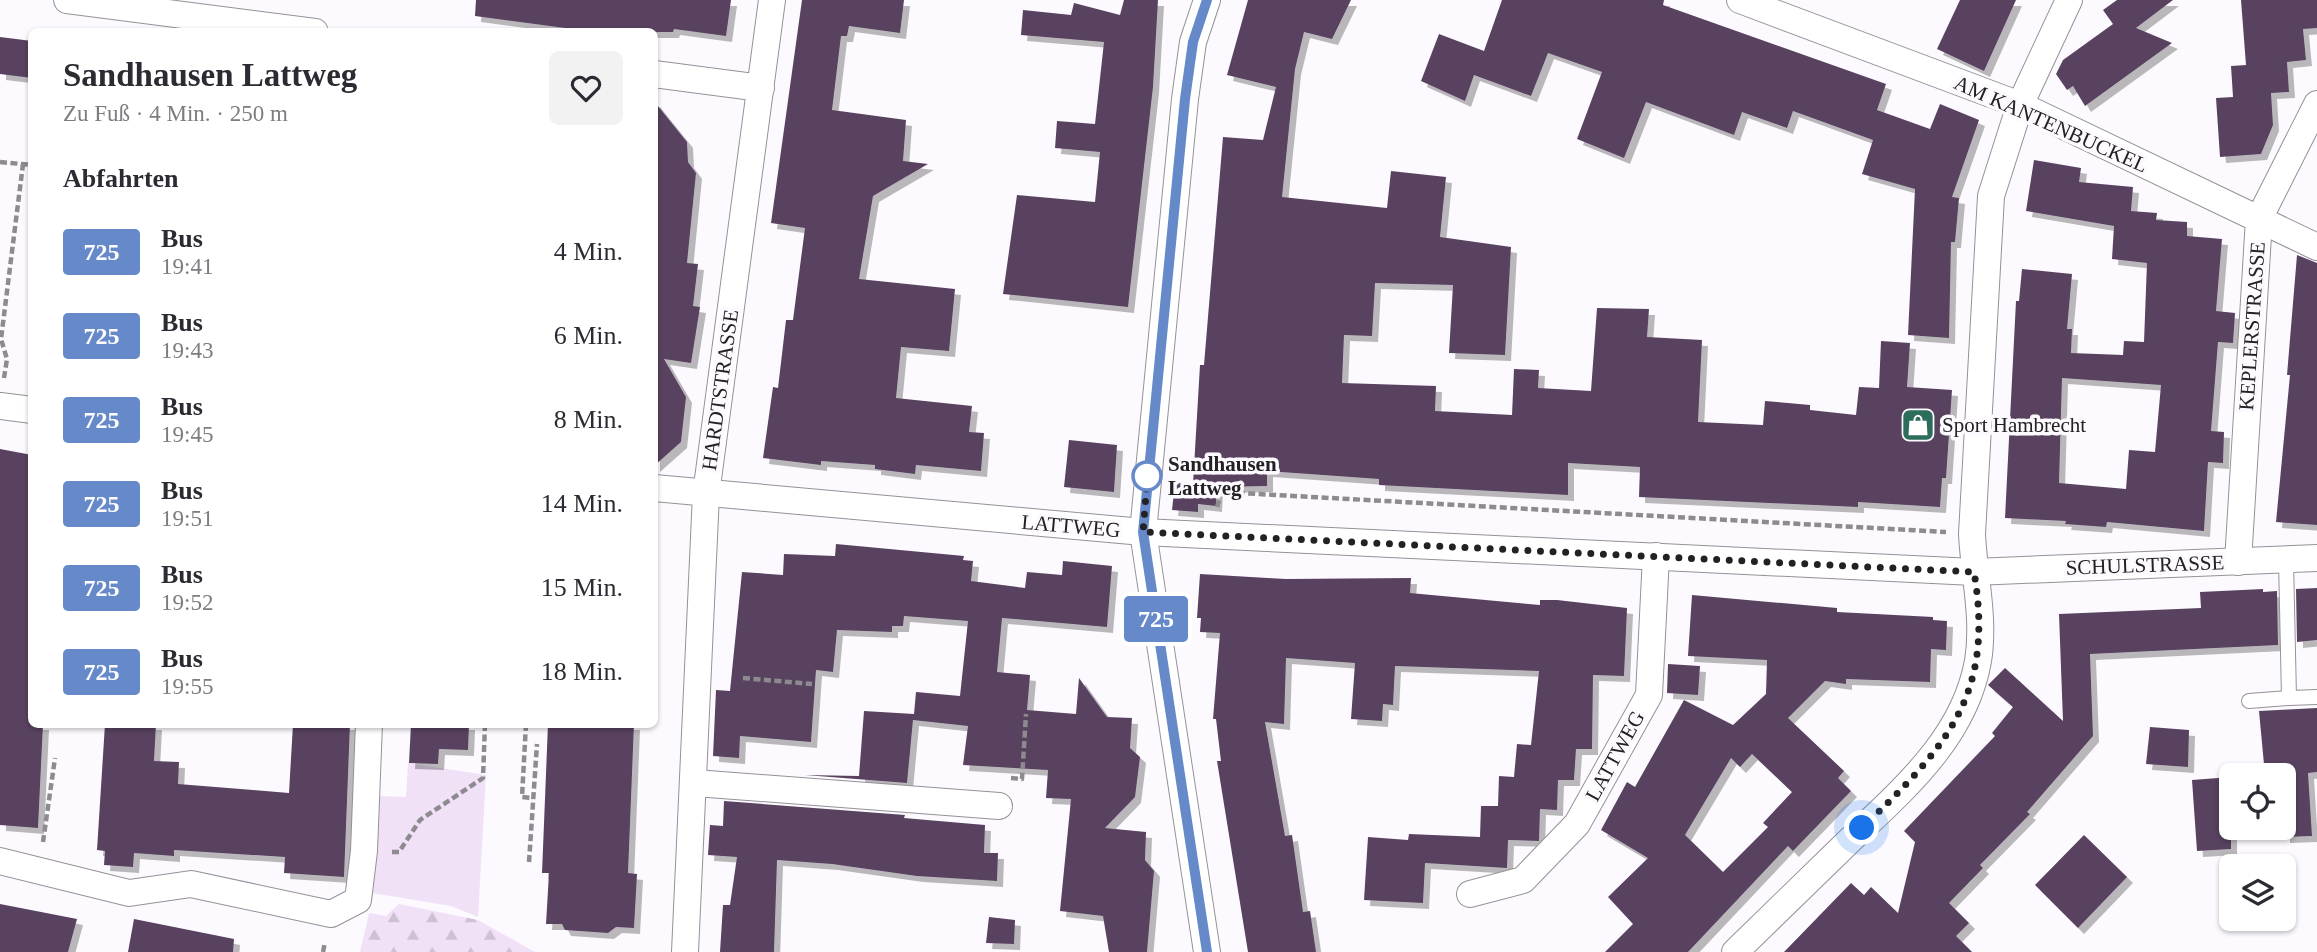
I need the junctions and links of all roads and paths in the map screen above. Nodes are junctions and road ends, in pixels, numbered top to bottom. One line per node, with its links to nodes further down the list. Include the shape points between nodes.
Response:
1 (67, 0): 6 (street)
2 (772, 0): 8 (street, HARDTSTRASSE)
3 (1207, 0): 20 (street, via 1193,42 1185,99)
4 (1740, 0): 10 (street, AM KANTENBUCKEL)
5 (2069, 0): 10 (street)
6 (284, 28)
7 (658, 75): 8 (street)
8 (761, 88): 19 (street, HARDTSTRASSE)
9 (2317, 104): 14 (street, KEPLERSTRASSE)
10 (2020, 105): 14 (street, AM KANTENBUCKEL); 21 (street, via 1991,197)
11 (0, 162): 12 (path)
12 (23, 164): 13 (path); 16 (path, via 1,339 7,359)
13 (28, 165)
14 (2259, 219): 15 (street, AM KANTENBUCKEL); 26 (street, KEPLERSTRASSE)
15 (2317, 247)
16 (0, 406): 17 (street)
17 (28, 410)
18 (658, 489): 19 (street, LATTWEG)
19 (706, 495): 20 (street, LATTWEG); 39 (street, HARDTSTRASSE)
20 (1143, 532): 22 (street, LATTWEG); 48 (street)
21 (1972, 534): 22 (path, via 1222,492); 27 (street)
22 (1208, 535): 23 (street, LATTWEG)
23 (1656, 556): 27 (street, LATTWEG); 46 (street, LATTWEG, via 1649,695 1577,824 1523,880)
24 (2317, 558): 25 (street, SCHULSTRASSE)
25 (2286, 560): 26 (street, SCHULSTRASSE); 31 (lane)
26 (2238, 562): 27 (street, SCHULSTRASSE)
27 (1974, 572): 49 (street, via 1981,613 1978,661 1954,726 1917,775)
28 (743, 678): 29 (path)
29 (812, 684)
30 (2317, 697): 31 (lane)
31 (2288, 698): 32 (lane)
32 (2249, 701)
33 (1026, 714): 41 (path, via 1022,779 999,778)
34 (369, 728): 42 (street)
35 (485, 728): 42 (path, via 482,778 420,820 399,852)
36 (526, 728): 40 (path, via 522,797)
37 (537, 744): 40 (path)
38 (55, 758): 45 (path)
39 (695, 783): 41 (street); 47 (street, HARDTSTRASSE)
40 (533, 798): 44 (path)
41 (999, 806)
42 (363, 850): 45 (street, via 358,900 331,914 191,884 128,892)
43 (0, 861): 45 (street)
44 (529, 862)
45 (39, 870)
46 (1470, 894)
47 (685, 952)
48 (1207, 952)
49 (1735, 952)

